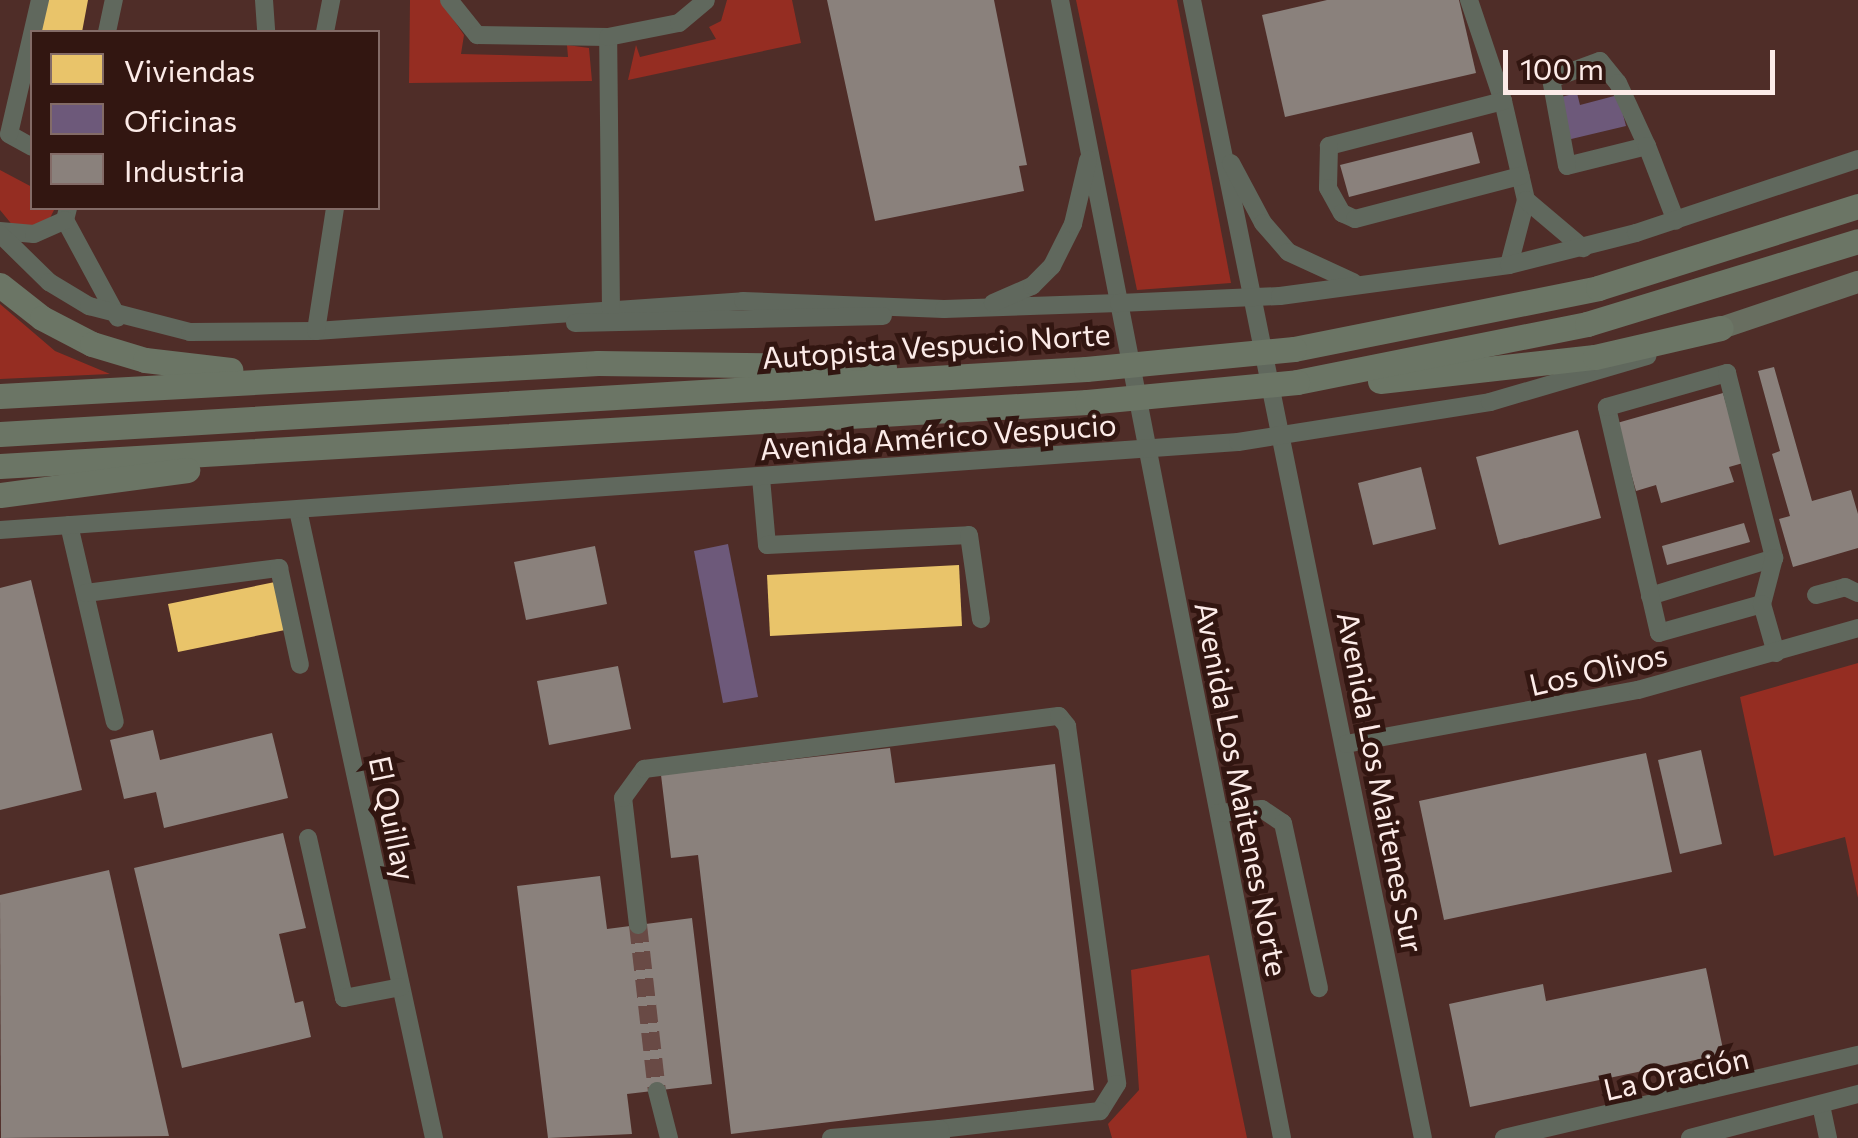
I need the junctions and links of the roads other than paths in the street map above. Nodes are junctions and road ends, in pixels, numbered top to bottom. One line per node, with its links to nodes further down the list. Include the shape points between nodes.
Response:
1 (40, 0): 10 (street)
2 (114, 0): 11 (street)
3 (264, 0): 12 (street)
4 (331, 0): 13 (street)
5 (449, 0): 14 (street, via 477,35)
6 (706, 0): 14 (street, via 680,23)
7 (1060, 0): 20 (street, Avenida Los Maitenes Norte)
8 (1192, 0): 17 (street)
9 (1469, 0): 16 (street)
10 (33, 30)
11 (107, 30)
12 (266, 30)
13 (327, 30)
14 (608, 37): 39 (street)
15 (30, 43): 18 (street, via 9,134)
16 (1503, 100): 22 (street); 22 (street, via 1329,146 1328,188 1342,213 1355,219)
17 (1218, 135): 34 (street, via 1251,204 1288,252 1330,276); 35 (street, Avenida Los Maitenes Sur)
18 (30, 146)
19 (1646, 146): 19 (street, via 1567,166 1551,80 1600,61 1618,83); 27 (street)
20 (1090, 154): 36 (street, Avenida Los Maitenes Norte); 37 (street, via 1073,224 1052,266 1032,286)
21 (1858, 159): 27 (street)
22 (1520, 176): 23 (street)
23 (1526, 200): 30 (street); 31 (street)
24 (1858, 206): 44 (highway, Autopista Vespucio Norte, bridge, via 1545,301 1294,349)
25 (334, 210): 43 (street)
26 (67, 214): 28 (street, via 34,234); 41 (street)
27 (1676, 221): 30 (street)
28 (0, 232): 41 (street, via 49,282)
29 (1858, 241): 46 (highway, via 1587,324)
30 (1583, 248): 31 (street)
31 (1508, 265): 34 (street)
32 (1858, 282): 42 (main road, Avenida Américo Vespucio)
33 (0, 285): 45 (highway, via 66,332 118,354)
34 (1368, 285): 35 (street)
35 (1251, 297): 36 (street); 49 (street, Avenida Los Maitenes Sur)
36 (1119, 303): 37 (street); 51 (street, Avenida Los Maitenes Norte)
37 (981, 308): 38 (street)
38 (944, 309): 39 (street, via 772,300); 40 (street, via 702,324)
39 (611, 310): 40 (street)
40 (531, 317): 43 (street)
41 (118, 318): 43 (street, via 201,332)
42 (1721, 328): 46 (highway, via 1486,374); 49 (street, Avenida Américo Vespucio, via 1490,402)
43 (316, 331)
44 (973, 376): 45 (highway, via 870,366 613,363); 48 (highway, Autopista Vespucio Norte)
45 (299, 378): 47 (highway)
46 (1308, 381): 50 (highway, bridge, via 1087,402)
47 (0, 396)
48 (0, 434)
49 (1283, 436): 51 (street, Avenida Américo Vespucio); 69 (street, Avenida Los Maitenes Sur)
50 (321, 448): 52 (highway); 54 (highway)
51 (1148, 451): 53 (street, Avenida Américo Vespucio); 70 (street, Avenida Los Maitenes Norte)
52 (0, 466)
53 (761, 478): 55 (street, Avenida Américo Vespucio); 64 (street, via 767,545 970,535)
54 (0, 496)
55 (298, 510): 56 (street, Avenida Américo Vespucio); 73 (street, El Quillay)
56 (69, 525): 57 (street, Avenida Américo Vespucio); 60 (street)
57 (0, 530)
58 (1774, 558): 62 (street); 62 (street, via 1726,373 1606,407); 63 (street)
59 (1858, 593): 61 (street, via 1845,587)
60 (86, 594): 67 (street, via 279,568); 68 (street)
61 (1816, 595)
62 (1650, 596): 63 (street, via 1658,633)
63 (1762, 604): 66 (street)
64 (981, 619)
65 (1858, 628): 66 (street, Los Olivos)
66 (1776, 653): 69 (street, Los Olivos, via 1558,708)
67 (300, 665)
68 (115, 722)
69 (1346, 744): 84 (street, Avenida Los Maitenes Sur)
70 (1218, 813): 74 (street, via 1262,809 1283,822); 83 (street, Avenida Los Maitenes Norte)
71 (308, 838): 73 (street, via 344,998)
72 (638, 925): 79 (street, via 623,798 644,769 1059,716 1066,726 1117,1084 1100,1111)
73 (401, 987): 80 (street, El Quillay)
74 (1319, 988)
75 (1858, 1055): 85 (street, La Oración)
76 (656, 1091): 81 (street)
77 (1858, 1094): 78 (street)
78 (1821, 1104): 86 (street); 87 (street)
79 (940, 1134): 82 (street)
80 (434, 1138)
81 (669, 1138)
82 (832, 1138)
83 (1282, 1138)
84 (1423, 1138)
85 (1504, 1138)
86 (1690, 1138)
87 (1828, 1138)

